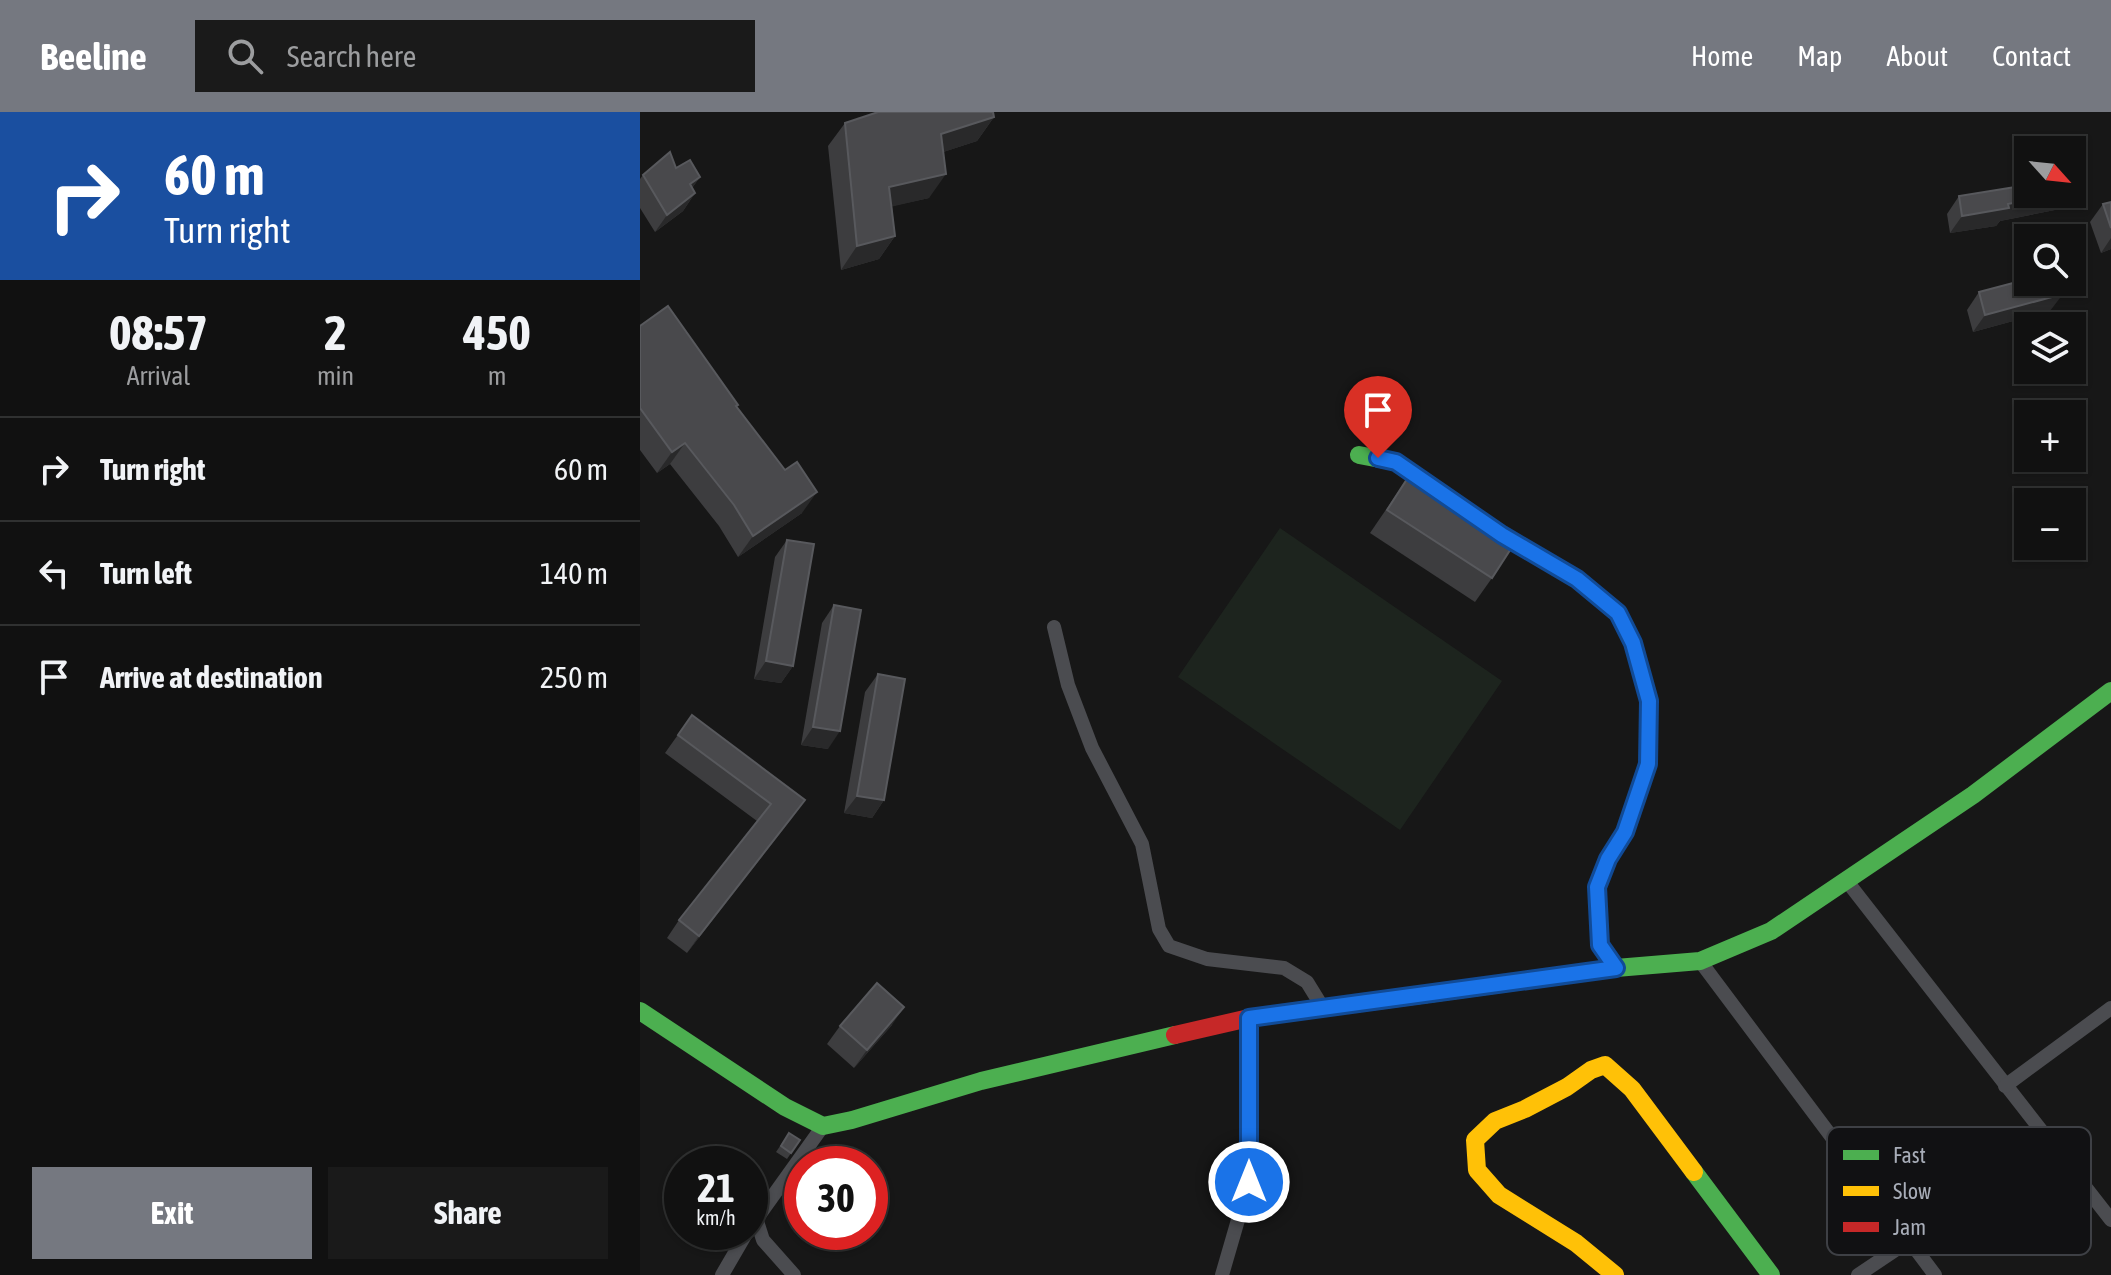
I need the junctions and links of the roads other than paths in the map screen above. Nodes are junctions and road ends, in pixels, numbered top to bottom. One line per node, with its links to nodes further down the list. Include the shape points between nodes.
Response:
1 (1359, 455): 6 (street, via 1396,462 1577,579 1618,613 1633,643 1649,701 1648,764 1625,832 1597,887 1600,945)
2 (1054, 627): 7 (street, via 1068,685 1092,748 1142,844 1159,929 1169,946 1207,959 1284,968 1307,982)
3 (2110, 695): 4 (street)
4 (1846, 880): 5 (street, via 1771,931); 11 (street)
5 (1700, 961): 6 (street); 14 (street)
6 (1616, 968): 7 (street)
7 (1323, 1008): 10 (street)
8 (2111, 1008): 11 (street)
9 (640, 1011): 12 (street, via 785,1107)
10 (1249, 1018): 12 (street, via 981,1081); 24 (street, via 1249,1182)
11 (2005, 1086): 13 (street)
12 (823, 1126): 16 (street)
13 (2038, 1127)
14 (1827, 1129)
15 (2091, 1195): 17 (street)
16 (768, 1202)
17 (2111, 1220)
18 (768, 1246): 23 (street)
19 (737, 1250): 22 (street)
20 (1888, 1255): 27 (street)
21 (1921, 1255): 28 (street)
22 (722, 1275)
23 (794, 1275)
24 (1222, 1275)
25 (1615, 1275): 26 (street, via 1576,1243 1499,1195 1477,1170 1475,1140 1495,1121 1605,1065 1632,1089)
26 (1771, 1275)
27 (1858, 1275)
28 (1935, 1275)

